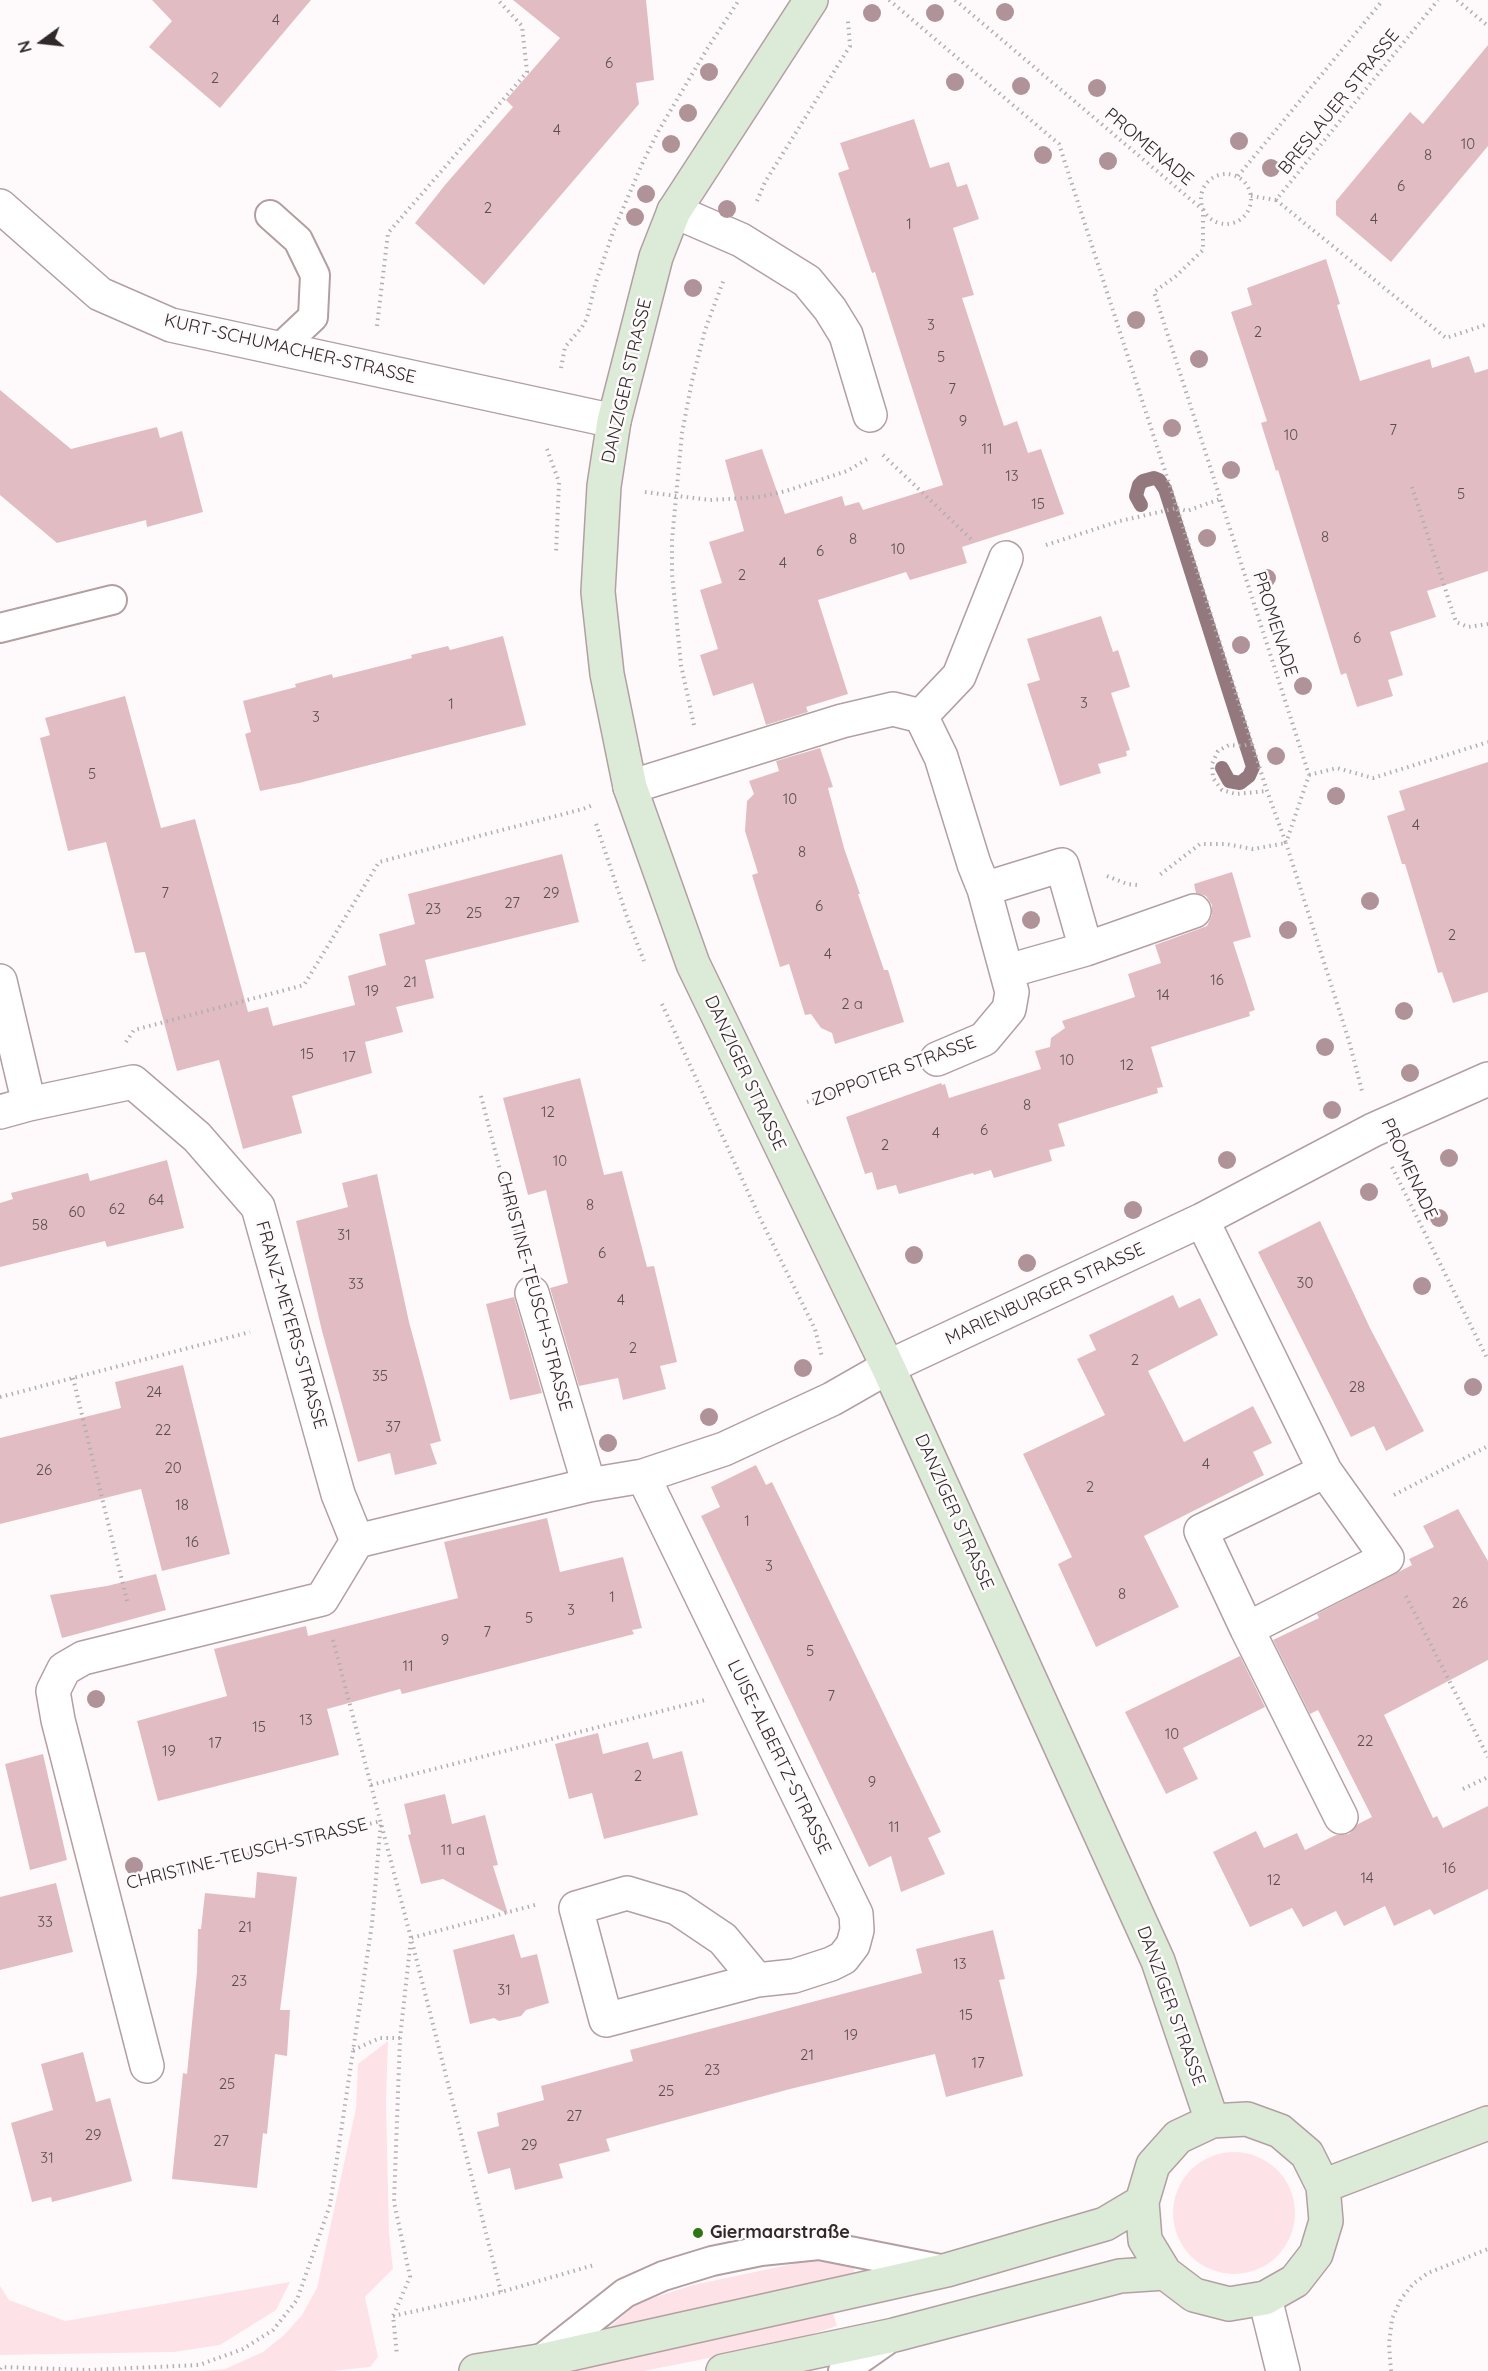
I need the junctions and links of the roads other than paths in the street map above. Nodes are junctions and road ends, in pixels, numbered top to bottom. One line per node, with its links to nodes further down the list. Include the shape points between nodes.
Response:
1 (811, 0): 3 (street, DANZIGER STRASSE)
2 (0, 206): 5 (street, KURT-SCHUMACHER-STRASSE, via 100,294 171,325)
3 (674, 212): 6 (street, via 741,240 807,281 846,336); 7 (street, DANZIGER STRASSE, via 656,257)
4 (270, 215): 5 (lane, via 298,240 315,275 313,317)
5 (279, 349): 7 (street, KURT-SCHUMACHER-STRASSE)
6 (870, 415)
7 (614, 420): 12 (street, DANZIGER STRASSE, via 604,486 598,592 607,674)
8 (1006, 558): 11 (street, via 959,676)
9 (112, 600): 10 (lane)
10 (0, 628)
11 (921, 716): 12 (street, via 892,709 842,721); 13 (street, ZOPPOTER STRASSE, via 941,757)
12 (630, 787): 23 (street, DANZIGER STRASSE, via 693,964)
13 (984, 889): 15 (street, via 1062,865); 16 (street, ZOPPOTER STRASSE)
14 (1194, 911): 15 (street)
15 (1086, 949): 16 (street)
16 (1008, 970): 18 (street, ZOPPOTER STRASSE, via 1012,992 1009,1009 984,1039)
17 (0, 981): 20 (street)
18 (937, 1059)
19 (1488, 1079): 21 (street, MARIENBURGER STRASSE, via 1373,1130)
20 (14, 1108): 27 (street, FRANZ-MEYERS-STRASSE, via 133,1082 197,1137 258,1207 338,1494)
21 (1202, 1220): 23 (street, MARIENBURGER STRASSE); 24 (street)
22 (532, 1293): 26 (street, CHRISTINE-TEUSCH-STRASSE)
23 (888, 1367): 25 (street, via 832,1399 724,1449); 32 (street, DANZIGER STRASSE, via 1158,1961)
24 (1325, 1471): 28 (street, via 1201,1532); 28 (street, via 1387,1558)
25 (643, 1476): 26 (street); 30 (street, LUISE-ALBERTZ-STRASSE, via 856,1914 853,1945 843,1958 794,1976)
26 (589, 1485): 27 (street)
27 (357, 1540): 31 (street, via 322,1599 83,1658 64,1669 53,1691 100,1891)
28 (1247, 1629): 29 (street)
29 (1341, 1817)
30 (757, 1980): 30 (street, LUISE-ALBERTZ-STRASSE, via 606,2020 576,1908 627,1893 677,1908 723,1939)
31 (147, 2066)
32 (1212, 2121): 34 (street, via 1248,2119 1280,2131 1307,2154); 35 (street, via 1178,2137 1153,2165)
33 (1488, 2123): 34 (street)
34 (1323, 2186): 38 (street, via 1326,2221 1316,2254 1295,2281)
35 (1142, 2202): 36 (street, via 1105,2224); 37 (street, via 1145,2240)
36 (947, 2270): 40 (street); 40 (lane, via 819,2246 712,2261 663,2276 626,2293)
37 (1165, 2273): 38 (street, via 1194,2295 1229,2304); 39 (street, via 1120,2276)
38 (1265, 2298): 44 (street)
39 (894, 2335): 42 (street); 43 (lane)
40 (539, 2361): 41 (street)
41 (476, 2371)
42 (723, 2371)
43 (843, 2371)
44 (1283, 2371)

